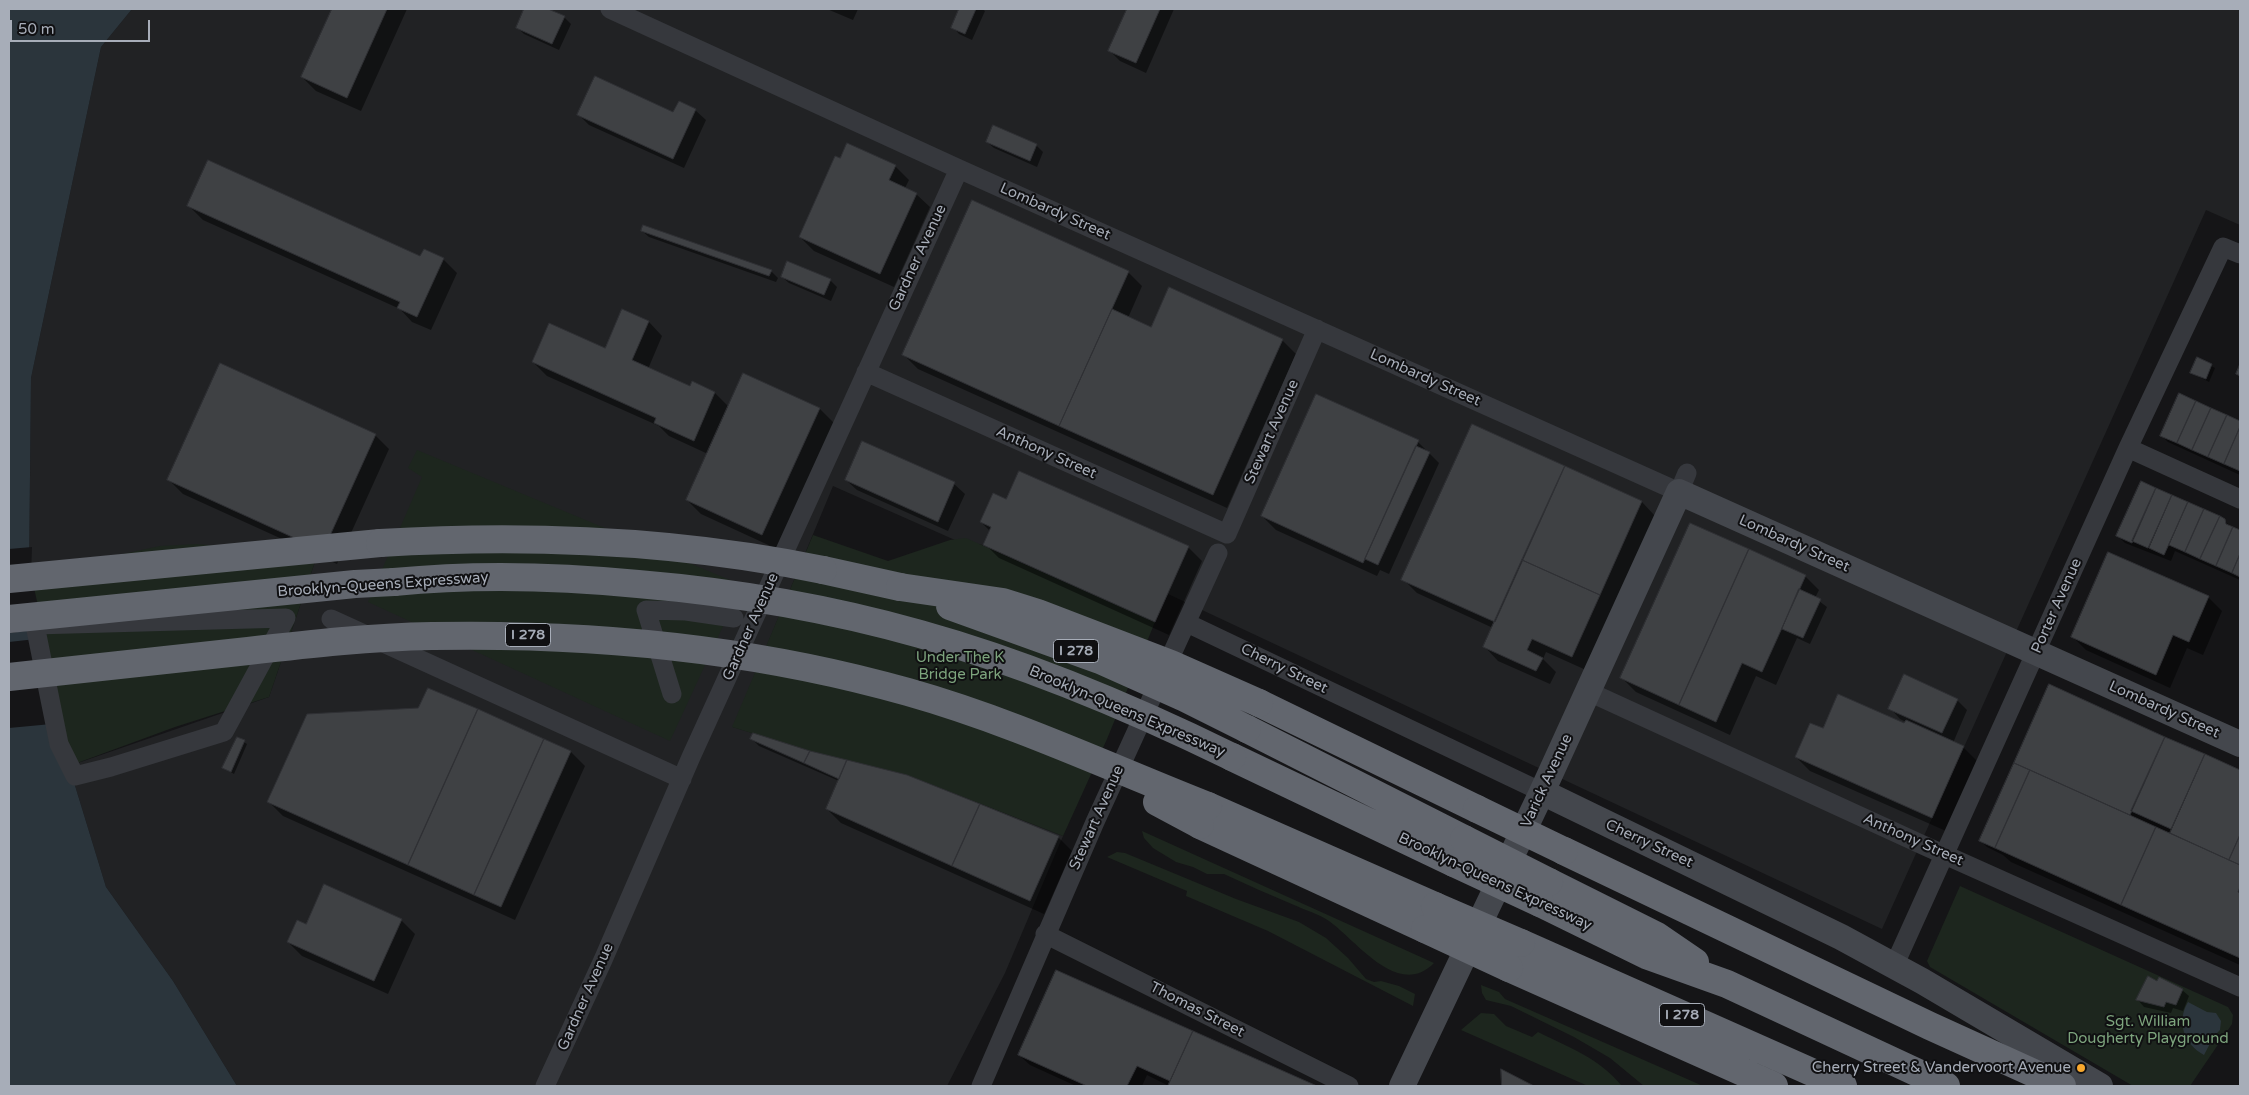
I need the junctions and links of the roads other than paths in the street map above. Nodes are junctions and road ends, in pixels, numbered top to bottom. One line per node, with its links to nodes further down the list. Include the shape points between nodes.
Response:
1 (610, 9): 2 (street, Lombardy Street)
2 (959, 169): 4 (street, Lombardy Street); 5 (street, Gardner Avenue)
3 (2240, 254): 6 (street, Porter Avenue, via 2223,247)
4 (1317, 330): 7 (street, Lombardy Street); 9 (street, Stewart Avenue)
5 (866, 372): 9 (street, Anthony Street); 12 (street, Gardner Avenue)
6 (2128, 448): 8 (street); 19 (street, Porter Avenue)
7 (1683, 483): 19 (main road, Lombardy Street); 21 (main road, Varick Avenue)
8 (2240, 499)
9 (1227, 534)
10 (694, 541): 12 (street)
11 (1218, 553): 18 (street, Stewart Avenue)
12 (773, 576): 25 (street, Gardner Avenue)
13 (9, 579): 14 (highway, I 278, bridge, via 380,543 563,539 751,557)
14 (900, 587): 27 (highway, I 278, bridge, via 1100,660 1185,698 1247,729); 40 (highway, bridge, via 1003,602 1136,650 1259,703 1930,1026)
15 (331, 618): 25 (street)
16 (734, 618): 22 (street, via 686,611 646,610)
17 (9, 619): 27 (highway, Brooklyn-Queens Expressway / I 278, bridge, via 422,580 558,578 710,591 786,603 919,634 981,653 1110,702 1232,757)
18 (1187, 623): 26 (street, Cherry Street); 30 (street, Stewart Avenue)
19 (2036, 652): 23 (main road, Lombardy Street); 28 (street, Porter Avenue)
20 (9, 677): 29 (highway, I 278, bridge, via 311,644 400,637 495,635 598,638 695,648 803,666 909,692 1037,738)
21 (1587, 691): 26 (main road, Varick Avenue); 28 (street, Anthony Street)
22 (672, 694)
23 (2240, 744)
24 (75, 776): 24 (street, via 59,744 35,625 286,618 224,732)
25 (682, 778): 33 (street, Gardner Avenue)
26 (1542, 792): 31 (main road, Cherry Street, via 1806,919); 36 (main road, Varick Avenue)
27 (1459, 851): 39 (highway, I 278, bridge, via 1544,893 1657,936 1727,984)
28 (1945, 854): 31 (street, Porter Avenue); 32 (street, Anthony Street)
29 (1430, 918): 37 (highway, bridge, via 1509,968); 38 (highway, I 278, bridge, via 1521,943)
30 (1045, 934): 34 (street, Stewart Avenue); 35 (street, Thomas Street)
31 (1894, 966): 41 (main road, Cherry Street)
32 (2240, 987)
33 (545, 1086)
34 (981, 1086)
35 (1349, 1086)
36 (1402, 1086)
37 (1774, 1086)
38 (1843, 1086)
39 (1946, 1086)
40 (2062, 1086)
41 (2100, 1086)

